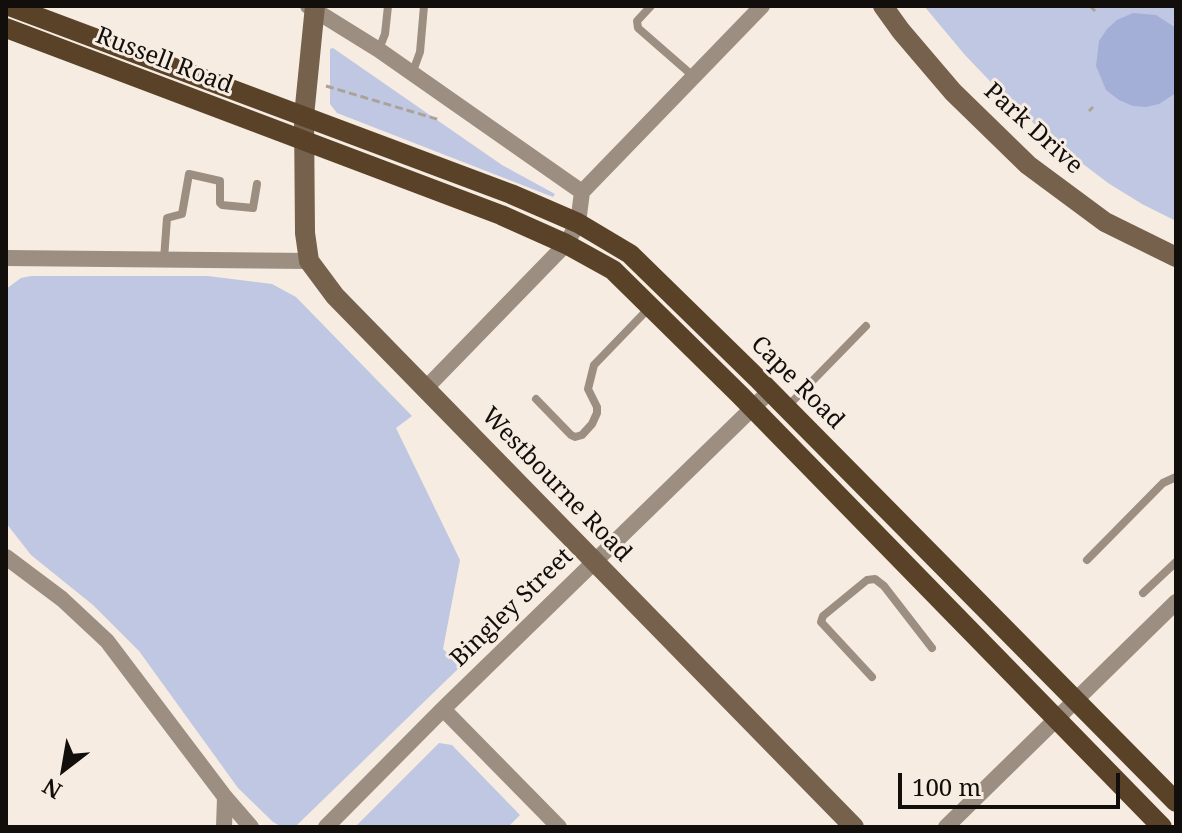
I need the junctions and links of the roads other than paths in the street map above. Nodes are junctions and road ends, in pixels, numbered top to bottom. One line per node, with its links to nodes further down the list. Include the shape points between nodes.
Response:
1 (9, 6): 14 (main road, Russell Road)
2 (388, 6): 11 (lane, via 390,21)
3 (424, 6): 9 (lane)
4 (651, 6): 13 (lane, via 637,21 638,28)
5 (762, 6): 13 (street)
6 (883, 6): 20 (street, Park Drive, via 953,92 1028,165 1105,222)
7 (313, 7): 11 (street); 14 (street)
8 (413, 20): 9 (lane)
9 (424, 20): 12 (lane)
10 (6, 28): 15 (main road, Russell Road)
11 (379, 50): 12 (street)
12 (412, 74): 17 (street)
13 (694, 76): 17 (street)
14 (304, 116): 15 (street); 18 (main road, Cape Road)
15 (304, 141): 19 (main road, Cape Road); 23 (street)
16 (257, 184): 22 (lane, via 253,208 224,206 220,181 188,175 182,214 167,218)
17 (582, 192): 18 (street)
18 (578, 223): 19 (street); 27 (main road, Cape Road, via 639,262)
19 (566, 244): 24 (main road, Cape Road, via 613,270); 26 (street)
20 (1176, 257)
21 (6, 258): 22 (street)
22 (164, 259): 23 (street)
23 (309, 261): 26 (street, Westbourne Road, via 335,296)
24 (651, 305): 28 (lane, via 594,365 588,389 597,413 582,435 571,435); 29 (main road, Cape Road)
25 (866, 326): 30 (lane)
26 (426, 388): 34 (street, Westbourne Road)
27 (769, 392): 29 (street, Bingley Street); 30 (main road, Cape Road)
28 (536, 399)
29 (752, 408): 34 (street, Bingley Street); 42 (main road, Cape Road)
30 (786, 408): 40 (main road, Cape Road)
31 (1176, 477): 33 (lane, via 1163,483)
32 (6, 557): 43 (street, via 107,641)
33 (1087, 560)
34 (594, 561): 41 (street, Bingley Street); 49 (street, Westbourne Road)
35 (1176, 562): 36 (lane)
36 (1143, 593)
37 (1176, 602): 40 (street)
38 (932, 648): 39 (lane, via 884,586 867,580 821,622)
39 (872, 677)
40 (1075, 701): 42 (street); 44 (main road, Cape Road)
41 (443, 709): 47 (street, Bingley Street); 48 (street)
42 (1056, 718): 50 (street); 51 (main road, Cape Road)
43 (225, 797): 45 (street); 46 (street)
44 (1176, 802)
45 (224, 827)
46 (251, 827)
47 (326, 827)
48 (559, 827)
49 (854, 827)
50 (946, 827)
51 (1162, 827)

